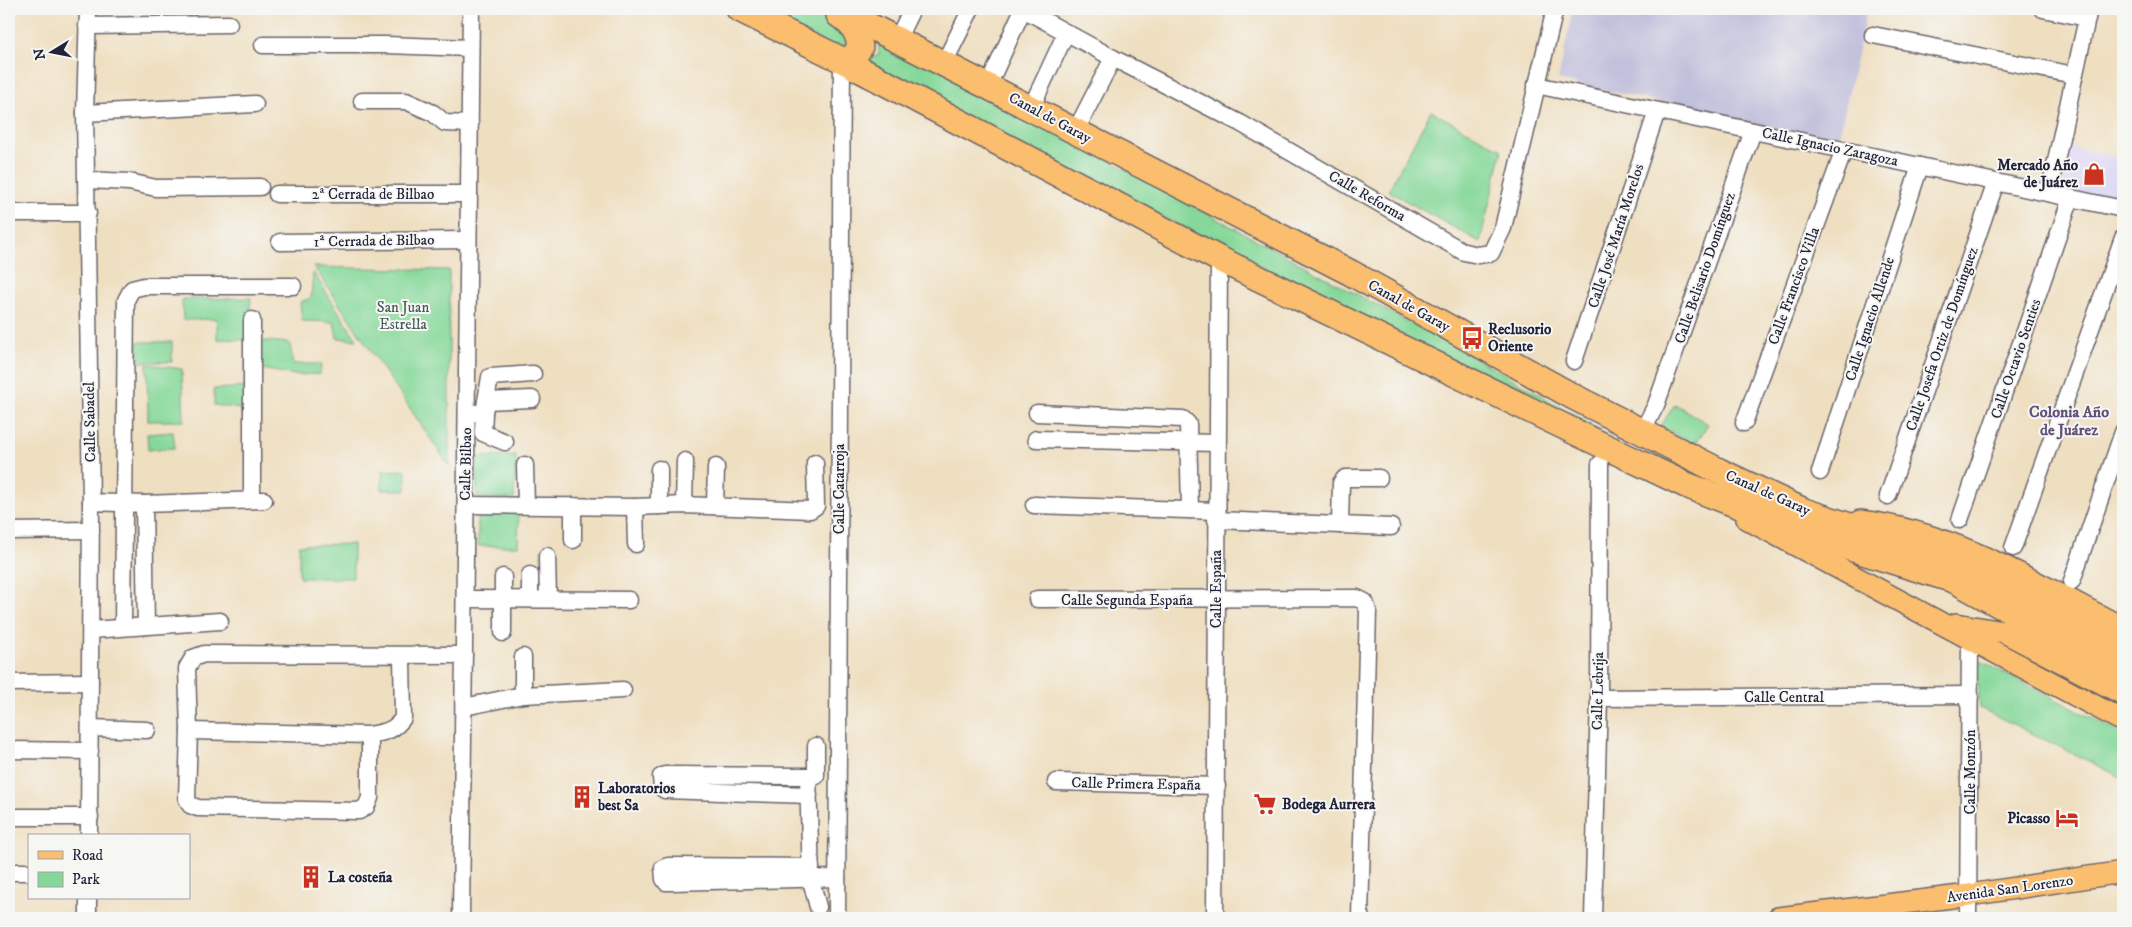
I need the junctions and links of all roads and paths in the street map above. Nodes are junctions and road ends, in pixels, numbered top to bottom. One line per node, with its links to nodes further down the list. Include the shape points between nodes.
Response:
1 (88, 9): 13 (street, Calle Sabadel)
2 (471, 9): 18 (street, Calle Bilbao)
3 (739, 9): 20 (highway, Canal de Garay)
4 (831, 9): 20 (highway, via 851,23 858,36 860,47 853,58)
5 (912, 9): 16 (street)
6 (971, 9): 21 (street)
7 (1023, 9): 14 (street, Calle Reforma); 24 (street)
8 (1555, 9): 23 (street, Calle Reforma)
9 (2042, 9): 11 (street)
10 (850, 12): 16 (highway, Canal de Garay)
11 (2088, 13): 22 (street)
12 (229, 24): 13 (street)
13 (87, 26): 29 (street, Calle Sabadel)
14 (1066, 33): 19 (street, Calle Reforma); 27 (street)
15 (1873, 35): 22 (street)
16 (897, 40): 21 (highway, Canal de Garay)
17 (263, 45): 18 (street)
18 (470, 48): 30 (street, Calle Bilbao)
19 (1112, 58): 23 (street, Calle Reforma, via 1240,123 1464,252 1478,255 1490,253 1503,228); 32 (street)
20 (842, 60): 48 (highway, Canal de Garay); 137 (street, Calle Catarroja)
21 (944, 63): 24 (highway, Canal de Garay)
22 (2074, 76): 38 (street)
23 (1536, 85): 28 (street, Calle Ignacio Zaragoza)
24 (988, 86): 27 (highway, Canal de Garay)
25 (362, 101): 30 (street, via 406,102 433,113 446,123)
26 (256, 104): 29 (street)
27 (1031, 108): 32 (highway, Canal de Garay)
28 (1657, 111): 31 (street, Calle Ignacio Zaragoza); 51 (street, Calle José María Morelos)
29 (85, 113): 35 (street, Calle Sabadel)
30 (470, 124): 40 (street, Calle Bilbao)
31 (1753, 131): 33 (street, Calle Ignacio Zaragoza); 58 (street, Calle Belisario Domínguez, via 1656,405)
32 (1075, 132): 58 (highway, Canal de Garay, via 1352,273)
33 (1844, 150): 34 (street, Calle Ignacio Zaragoza); 57 (street, Calle Francisco Villa)
34 (1920, 166): 36 (street, Calle Ignacio Zaragoza); 70 (street, Calle Ignacio Allende)
35 (87, 180): 37 (street, via 129,182 156,188); 44 (street, Calle Sabadel)
36 (1996, 182): 38 (street, Calle Ignacio Zaragoza); 73 (street, Calle Josefa Ortiz de Domínguez)
37 (260, 188)
38 (2050, 193): 41 (street, Calle Ignacio Zaragoza)
39 (277, 194): 40 (street, 2ª Cerrada de Bilbao)
40 (469, 194): 46 (street, Calle Bilbao)
41 (2072, 198): 42 (street, Calle Ignacio Zaragoza); 88 (street, Calle Octavio Senties)
42 (2123, 209)
43 (9, 213): 44 (street)
44 (88, 213): 74 (street, Calle Sabadel)
45 (2123, 238): 95 (street)
46 (468, 240): 47 (street, 1ª Cerrada de Bilbao); 55 (street, Calle Bilbao)
47 (280, 242)
48 (1219, 259): 62 (street, Calle España); 72 (highway, Canal de Garay)
49 (293, 286): 75 (street, via 132,288 126,300)
50 (252, 320): 76 (street, via 258,500)
51 (1574, 361)
52 (533, 374): 54 (street, via 490,376)
53 (532, 399): 54 (street)
54 (485, 407): 55 (street); 61 (street, via 483,433)
55 (467, 413): 77 (street, Calle Bilbao)
56 (1036, 413): 63 (street, via 1183,419 1188,424)
57 (1744, 423)
58 (1642, 432): 87 (highway, Canal de Garay, via 1718,471)
59 (2123, 432): 99 (street)
60 (1036, 439): 63 (street)
61 (504, 442)
62 (1217, 443): 63 (street); 86 (street, Calle España)
63 (1188, 444): 85 (street)
64 (685, 461): 79 (street)
65 (815, 463): 83 (street, via 814,509)
66 (1600, 464): 126 (street, Calle Lebrija)
67 (525, 465): 78 (street)
68 (716, 467): 83 (street)
69 (659, 468): 82 (street)
70 (1820, 472)
71 (1379, 478): 89 (street, via 1345,478 1341,483)
72 (1686, 485): 113 (main road, Canal de Garay, via 1938,621); 114 (highway, Canal de Garay, via 1834,542 1954,580)
73 (1888, 496)
74 (91, 502): 75 (street); 91 (street, Calle Sabadel)
75 (124, 504): 76 (street); 109 (street)
76 (144, 504): 108 (street)
77 (466, 505): 78 (street); 103 (street, Calle Bilbao)
78 (526, 505): 81 (street)
79 (684, 505): 82 (street); 83 (street)
80 (1034, 505): 85 (street)
81 (573, 506): 84 (street); 93 (street)
82 (658, 506): 84 (street)
83 (715, 506)
84 (635, 508): 94 (street)
85 (1190, 510): 86 (street)
86 (1217, 516): 89 (street); 106 (street, Calle España)
87 (1820, 516): 110 (main road, via 1881,523 1950,543 2007,567); 114 (highway, Canal de Garay, via 1952,559)
88 (1960, 520)
89 (1340, 525): 90 (street)
90 (1391, 527)
91 (91, 530): 92 (street); 111 (street, Calle Sabadel)
92 (9, 531)
93 (573, 540)
94 (636, 544)
95 (2013, 548)
96 (547, 556): 101 (street)
97 (530, 575): 100 (street)
98 (503, 577): 104 (street)
99 (2072, 581)
100 (530, 599): 101 (street); 104 (street)
101 (548, 599): 105 (street)
102 (1037, 599): 106 (street, Calle Segunda España)
103 (465, 600): 104 (street); 117 (street, Calle Bilbao)
104 (503, 600): 112 (street)
105 (629, 600)
106 (1216, 600): 139 (street, Calle España); 156 (street, Calle Segunda España, via 1357,598 1365,602 1368,620)
107 (220, 621): 108 (street)
108 (146, 626): 109 (street)
109 (123, 627): 111 (street)
110 (2123, 628)
111 (91, 630): 120 (street, Calle Sabadel)
112 (503, 633)
113 (1973, 633): 123 (main road, via 2004,632); 125 (street, Calle Monzón); 128 (main road, Canal de Garay)
114 (2078, 636): 115 (highway, Canal de Garay); 119 (highway, Canal de Garay)
115 (2123, 649)
116 (402, 656): 117 (street); 131 (street, via 204,654 193,658 187,668); 132 (street, via 403,718 388,732)
117 (464, 656): 127 (street, Calle Bilbao)
118 (523, 657): 124 (street)
119 (2123, 673)
120 (90, 682): 121 (street); 129 (street, Calle Sabadel)
121 (9, 683)
122 (623, 690): 124 (street)
123 (2123, 694)
124 (523, 695): 127 (street)
125 (1970, 695): 126 (street, Calle Central); 149 (street, Calle Monzón)
126 (1599, 698): 157 (street, Calle Lebrija)
127 (464, 707): 153 (street, Calle Bilbao)
128 (2123, 721)
129 (90, 728): 130 (street); 135 (street, Calle Sabadel)
130 (147, 730)
131 (189, 731): 132 (street); 132 (street, via 187,799 190,805 207,808 359,811 370,798)
132 (370, 735)
133 (816, 746): 136 (street)
134 (9, 750): 135 (street)
135 (90, 751): 142 (street, Calle Sabadel)
136 (812, 776): 137 (street); 140 (street); 140 (street, via 661,777 665,790)
137 (838, 777): 148 (street, Calle Catarroja)
138 (1056, 782): 139 (street, Calle Primera España)
139 (1217, 786): 155 (street, Calle España)
140 (808, 795): 147 (street)
141 (9, 817): 142 (street)
142 (90, 817): 143 (street, Calle Sabadel)
143 (89, 834)
144 (9, 872): 145 (street)
145 (28, 872)
146 (2123, 872): 149 (main road, Avenida San Lorenzo)
147 (811, 873): 147 (street, via 668,866 663,868 666,882); 148 (street); 151 (street)
148 (837, 878): 154 (street, Calle Catarroja)
149 (1969, 895): 158 (main road, Avenida San Lorenzo); 159 (street, Calle Monzón)
150 (88, 900): 152 (street)
151 (818, 908)
152 (88, 918)
153 (461, 918)
154 (837, 918)
155 (1215, 918)
156 (1360, 918)
157 (1593, 918)
158 (1778, 918)
159 (1968, 918)

